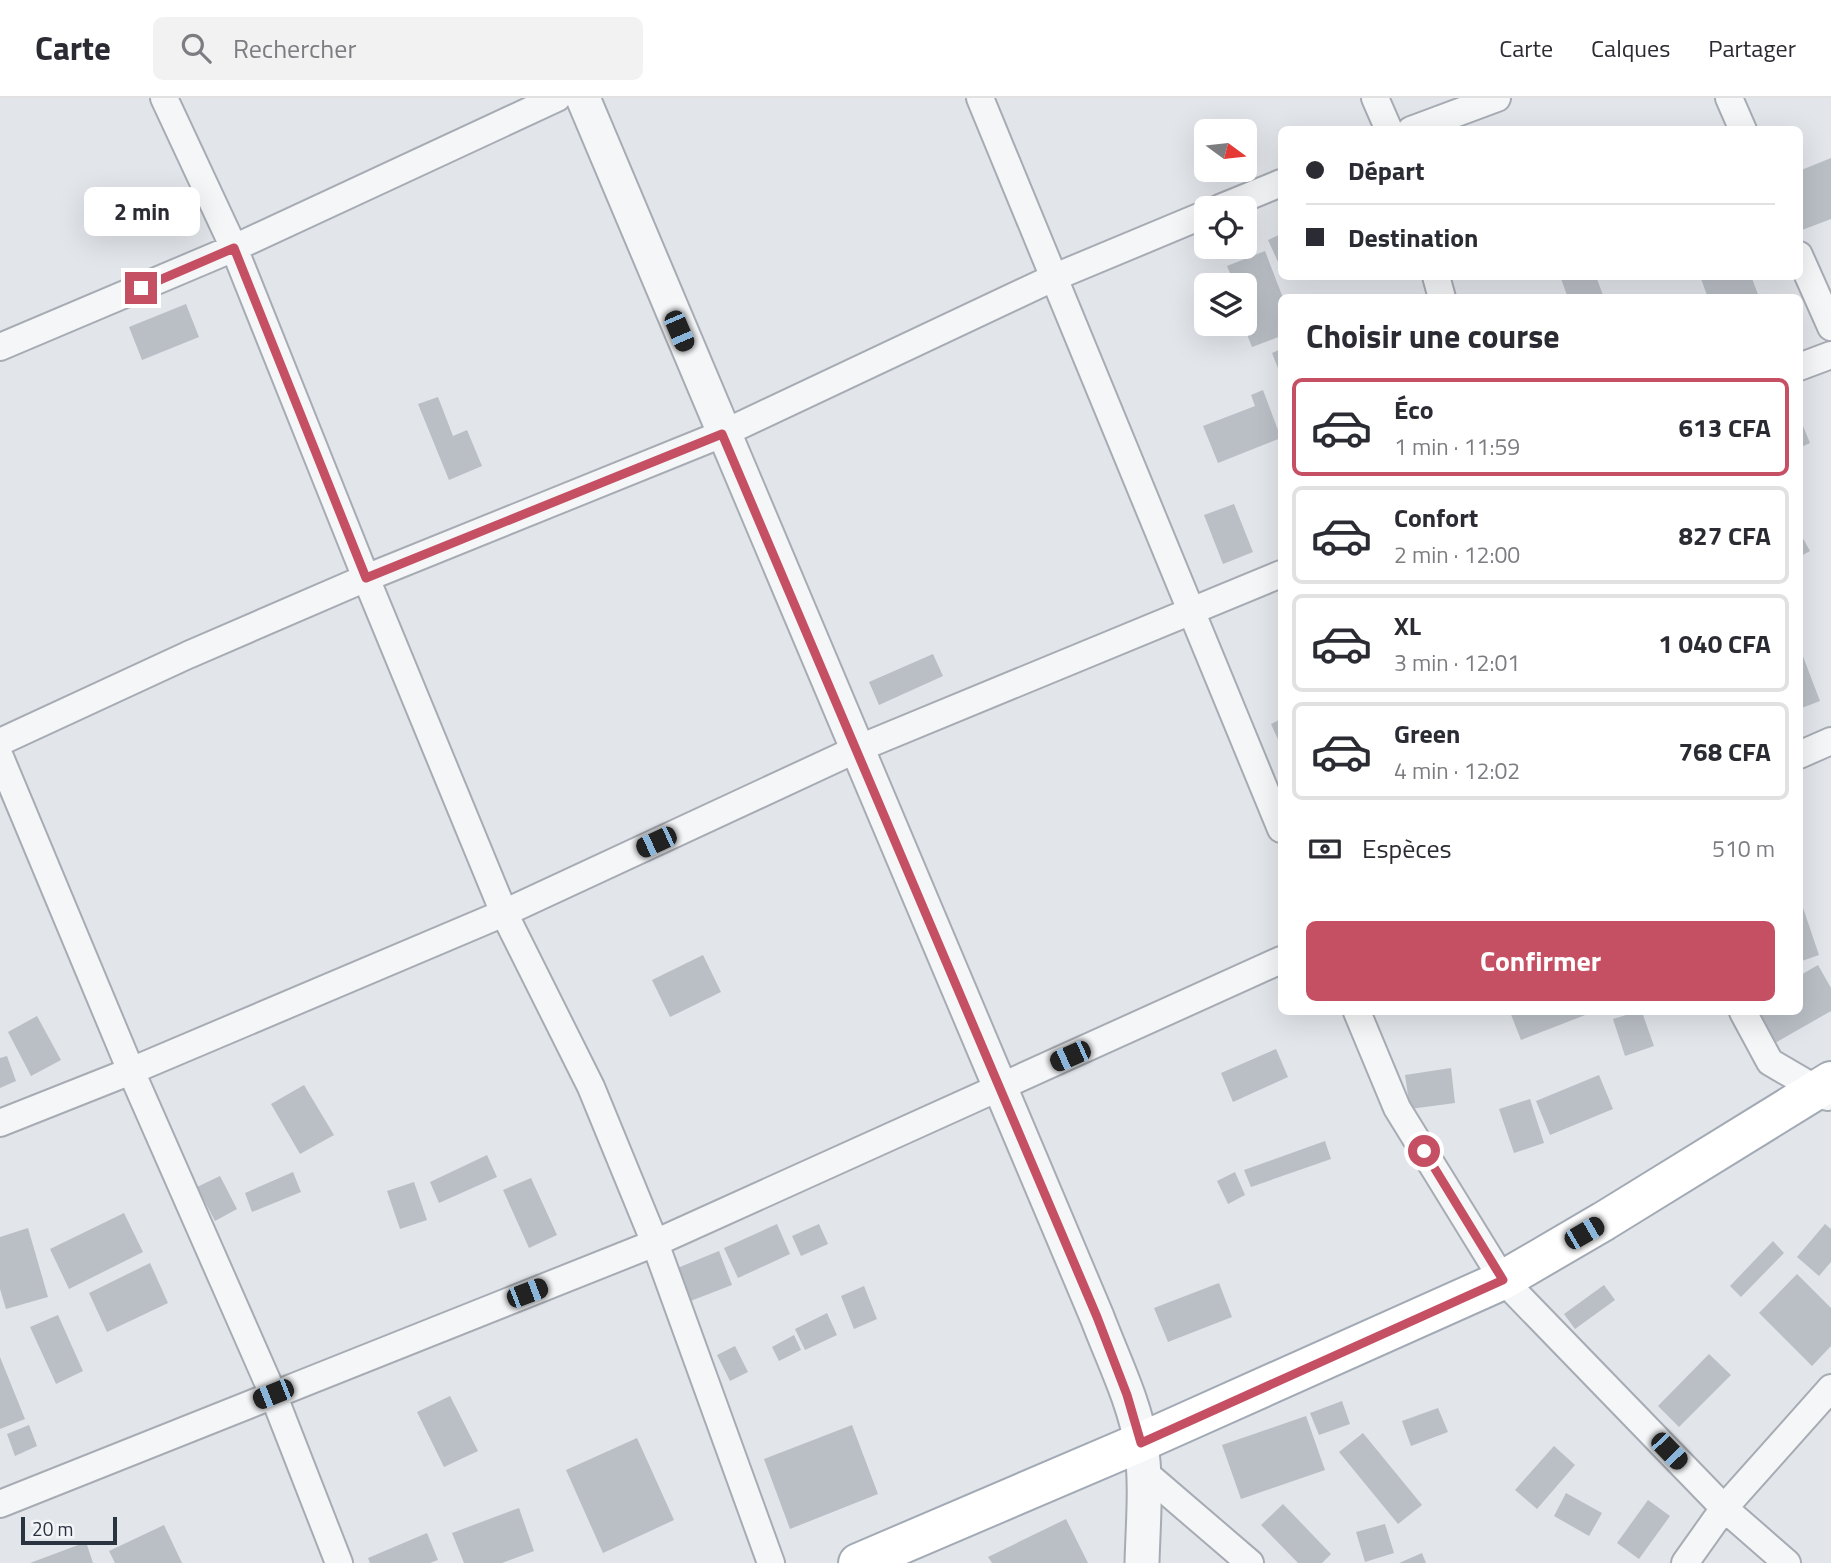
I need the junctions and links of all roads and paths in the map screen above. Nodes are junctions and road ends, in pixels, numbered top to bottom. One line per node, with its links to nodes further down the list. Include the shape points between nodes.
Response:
1 (164, 98): 14 (street)
2 (557, 98): 14 (street)
3 (583, 98): 21 (street)
4 (980, 98): 16 (street)
5 (1375, 98): 8 (street)
6 (1497, 98): 9 (street)
7 (1729, 98): 10 (street)
8 (1386, 126)
9 (1421, 126)
10 (1741, 126)
11 (1278, 184): 12 (street)
12 (1249, 196)
13 (1194, 219): 16 (street)
14 (234, 248): 18 (street); 23 (street)
15 (1803, 264): 17 (street)
16 (1055, 277): 21 (street); 24 (street)
17 (1831, 327)
18 (0, 347)
19 (1831, 355): 20 (street)
20 (1803, 366)
21 (722, 434): 23 (street); 27 (street)
22 (1278, 575): 24 (street)
23 (366, 578): 26 (street); 31 (street)
24 (1191, 610): 27 (street); 30 (street)
25 (1831, 741): 28 (street)
26 (0, 742)
27 (857, 749): 31 (street); 36 (street)
28 (1803, 753)
29 (0, 757): 35 (street)
30 (1278, 822)
31 (504, 913): 35 (street); 39 (street, via 591,1087)
32 (1278, 961): 36 (street)
33 (1358, 1015): 40 (street, via 1398,1108)
34 (1746, 1015): 37 (street, via 1770,1062)
35 (131, 1071): 38 (street); 42 (street)
36 (1000, 1088): 39 (street); 43 (street, via 1097,1317 1127,1395)
37 (1827, 1091): 40 (main road)
38 (0, 1123)
39 (655, 1243): 42 (street); 47 (street)
40 (1503, 1280): 43 (main road); 45 (street)
41 (1831, 1388): 45 (street)
42 (273, 1394): 44 (street); 46 (street)
43 (1142, 1457): 48 (main road); 49 (street); 50 (street)
44 (0, 1504)
45 (1724, 1508): 51 (street); 52 (street)
46 (340, 1563)
47 (771, 1563)
48 (858, 1563)
49 (1142, 1563)
50 (1250, 1563)
51 (1685, 1563)
52 (1787, 1563)

